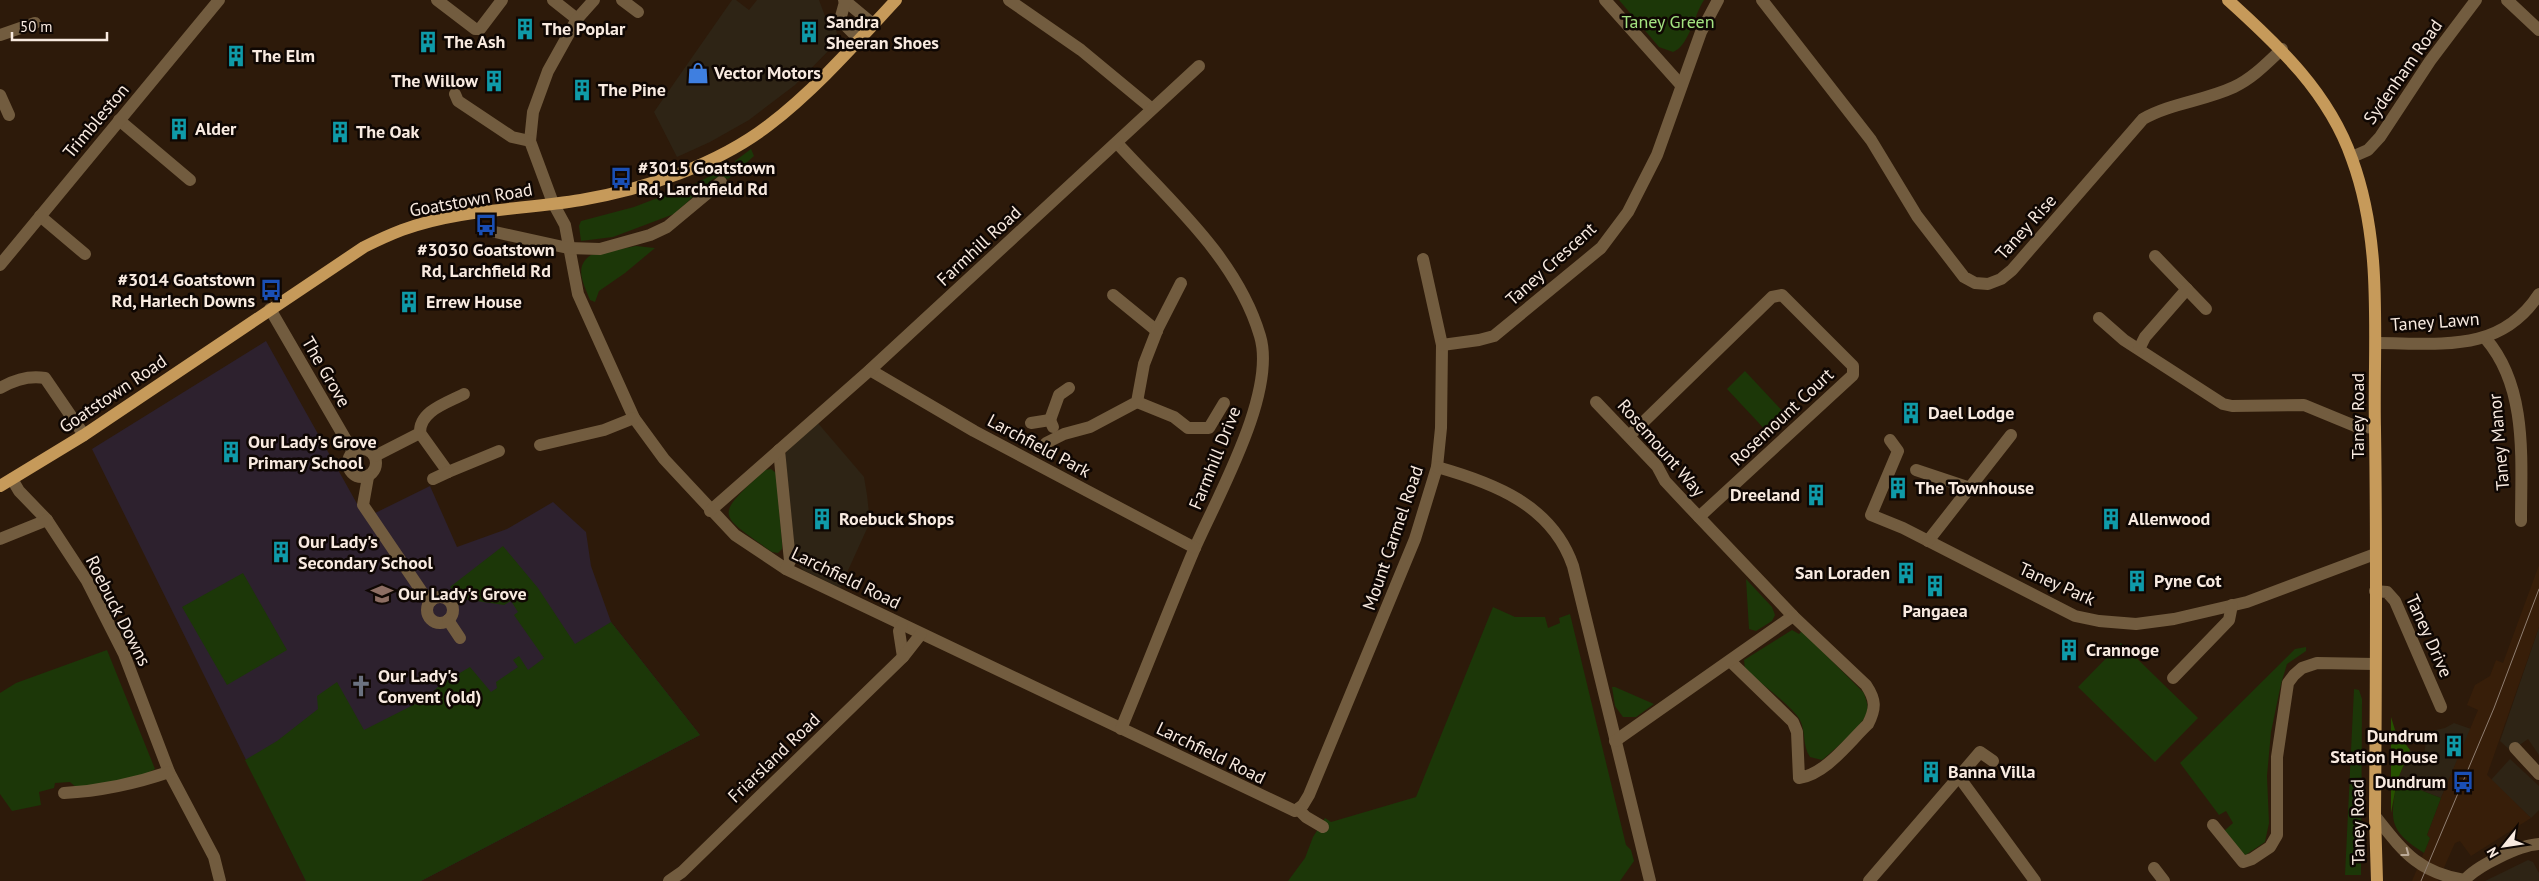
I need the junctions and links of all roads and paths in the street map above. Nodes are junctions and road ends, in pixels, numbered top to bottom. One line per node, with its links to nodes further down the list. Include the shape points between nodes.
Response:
1 (219, 0): 30 (street, Trimbleston, via 176,55)
2 (437, 0): 3 (street, via 474,29 480,28)
3 (502, 0)
4 (553, 0): 17 (street)
5 (594, 0): 17 (street)
6 (622, 0): 16 (street)
7 (896, 0): 19 (main road, Goatstown Road)
8 (1009, 0): 28 (street, via 1081,50)
9 (1605, 0): 25 (street)
10 (1718, 0): 25 (street, Taney Crescent, via 1701,32)
11 (1762, 0): 23 (street, Taney Rise, via 1871,140 1917,216 1964,277 1975,283 1988,284 2012,270 2143,119 2159,110 2232,88 2255,74)
12 (2228, 0): 23 (main road, Taney Road)
13 (2476, 0): 33 (street, Sydenham Road, via 2430,61 2380,137 2368,150)
14 (2507, 0): 20 (street)
15 (844, 1): 19 (street); 22 (street, via 840,20)
16 (638, 12)
17 (577, 18): 31 (street, via 548,71 533,112)
18 (35, 23): 21 (street)
19 (873, 24): 22 (main road, Goatstown Road)
20 (2539, 30)
21 (0, 35)
22 (859, 39): 36 (main road, Goatstown Road, via 778,117 733,147 704,162 644,183)
23 (2282, 49): 33 (main road, Taney Road, via 2312,84)
24 (1199, 66): 28 (street, Farmhill Road)
25 (1681, 85): 54 (street, Taney Crescent, via 1657,155 1628,212 1601,248 1494,336)
26 (455, 94): 31 (street, via 458,101 512,137)
27 (0, 95): 29 (street)
28 (1151, 108): 32 (street, Farmhill Road)
29 (9, 115)
30 (118, 120): 34 (street); 37 (street, Trimbleston)
31 (530, 141): 36 (street)
32 (1117, 143): 56 (street, Farmhill Road); 93 (street, Farmhill Drive, via 1228,268 1243,291 1261,338 1258,396 1243,442)
33 (2352, 157): 53 (main road, Taney Road, via 2372,232)
34 (190, 180)
35 (721, 182): 39 (street, via 667,227 650,235 600,249)
36 (553, 203): 39 (street, Larchfield Road, via 565,225); 48 (main road, Goatstown Road, via 484,211 402,230 364,247)
37 (40, 216): 40 (street); 43 (street, Trimbleston)
38 (495, 232): 39 (street)
39 (568, 248): 63 (street, Larchfield Road, via 578,294)
40 (84, 254)
41 (2155, 256): 45 (street)
42 (1423, 259): 54 (street, Mount Carmel Road)
43 (0, 264)
44 (1180, 283): 51 (street)
45 (2187, 289): 49 (street); 55 (street, via 2145,337)
46 (2539, 294): 52 (street, Taney Lawn, via 2521,318)
47 (1113, 295): 51 (street)
48 (270, 309): 68 (main road, Goatstown Road); 77 (street, The Grove)
49 (2206, 309)
50 (2099, 318): 55 (street)
51 (1157, 331): 60 (street, via 1144,364)
52 (2486, 338): 53 (street, Taney Lawn); 90 (street, Taney Manor, via 2504,362 2517,406)
53 (2376, 343): 66 (main road, Taney Road)
54 (1442, 345): 79 (street, Mount Carmel Road)
55 (2139, 349): 66 (street, via 2223,404 2304,405 2355,426)
56 (870, 370): 75 (street, Farmhill Road); 93 (street, Larchfield Park, via 974,431)
57 (0, 388): 68 (street, via 12,381 34,376 45,378)
58 (1070, 388): 64 (street, via 1059,395)
59 (464, 394): 67 (street, via 427,414 420,425)
60 (1137, 402): 62 (street, via 1174,416 1188,428 1209,428); 71 (street, via 1090,427)
61 (1596, 402): 70 (street, Rosemount Way)
62 (1224, 403)
63 (634, 418): 74 (street, via 604,430); 87 (street, Larchfield Road, via 664,459)
64 (1050, 420): 65 (street); 71 (street)
65 (1031, 423)
66 (2375, 428): 94 (main road, Taney Road)
67 (420, 433): 78 (street); 81 (street)
68 (84, 435): 83 (main road, Goatstown Road)
69 (2011, 435): 86 (street)
70 (1629, 436): 88 (street, Rosemount Way); 88 (street, Rosemount Court, via 1772,297 1782,295 1852,366 1853,375)
71 (1058, 437): 73 (street)
72 (1890, 440): 92 (street, Taney Park, via 1898,451 1871,515)
73 (1046, 443)
74 (540, 445)
75 (779, 450): 87 (street, Farmhill Road); 95 (street, via 790,561)
76 (499, 451): 81 (street)
77 (353, 452): 78 (street, via 365,449); 82 (street, The Grove, via 348,460 349,469 359,478)
78 (375, 456): 82 (street, via 375,470)
79 (1437, 467): 110 (street, via 1486,482 1534,509 1566,545); 117 (street, Mount Carmel Road, via 1415,539 1387,610 1309,795)
80 (1916, 470): 86 (street)
81 (448, 472): 84 (street)
82 (368, 477): 97 (street, via 363,505)
83 (12, 479): 85 (main road, Goatstown Road); 89 (street, Roebuck Downs)
84 (433, 479)
85 (0, 486)
86 (1970, 488): 92 (street)
87 (710, 511): 95 (street, Larchfield Road, via 734,535)
88 (1699, 517): 99 (street, Rosemount Way)
89 (46, 520): 91 (street); 113 (street, Roebuck Downs, via 87,581 124,654)
90 (2521, 521)
91 (0, 539)
92 (1928, 541): 98 (street, Taney Park, via 2074,616 2099,622 2136,624)
93 (1195, 548): 109 (street, Farmhill Drive)
94 (2375, 554): 96 (main road, Taney Road); 98 (street, Taney Park)
95 (786, 569): 101 (street, Larchfield Road)
96 (2376, 591): 106 (main road, Taney Road); 108 (street, Taney Drive, via 2388,592 2395,601)
97 (431, 601): 100 (street, via 430,616 436,622); 100 (street, via 438,597 450,601 453,609)
98 (2232, 605): 107 (street, via 2229,620)
99 (1793, 616): 105 (street); 105 (street, Rosemount Way, via 1874,696 1875,706 1868,724 1822,769 1799,778 1793,722)
100 (448, 620): 103 (street)
101 (902, 625): 102 (street, Larchfield Road); 104 (street, via 899,631)
102 (921, 634): 104 (street, Friarsland Road); 109 (street, Larchfield Road)
103 (460, 638)
104 (903, 657): 124 (street, Friarsland Road)
105 (1730, 662): 110 (street)
106 (2375, 664): 118 (main road, Taney Road); 119 (street, via 2318,663 2302,668 2288,683 2277,757 2277,835 2270,847 2243,862)
107 (2173, 678)
108 (2441, 707)
109 (1121, 729): 117 (street, Larchfield Road)
110 (1615, 741): 125 (street)
111 (2515, 748): 114 (street)
112 (1993, 761): 115 (street, via 1980,752)
113 (169, 772): 116 (street, via 103,791); 123 (street, Roebuck Downs, via 214,857)
114 (2539, 774)
115 (1959, 778): 126 (street); 127 (street)
116 (64, 793)
117 (1296, 810): 120 (street, Larchfield Road)
118 (2375, 816): 129 (main road, Taney Road); 130 (street, one-way to 130, via 2397,846 2423,865 2436,874)
119 (2213, 826)
120 (1323, 827)
121 (2539, 844): 130 (street, via 2518,848)
122 (2154, 868): 128 (street)
123 (220, 881)
124 (669, 881)
125 (1650, 881)
126 (1869, 881)
127 (2035, 881)
128 (2164, 881)
129 (2379, 881)
130 (2464, 881)

